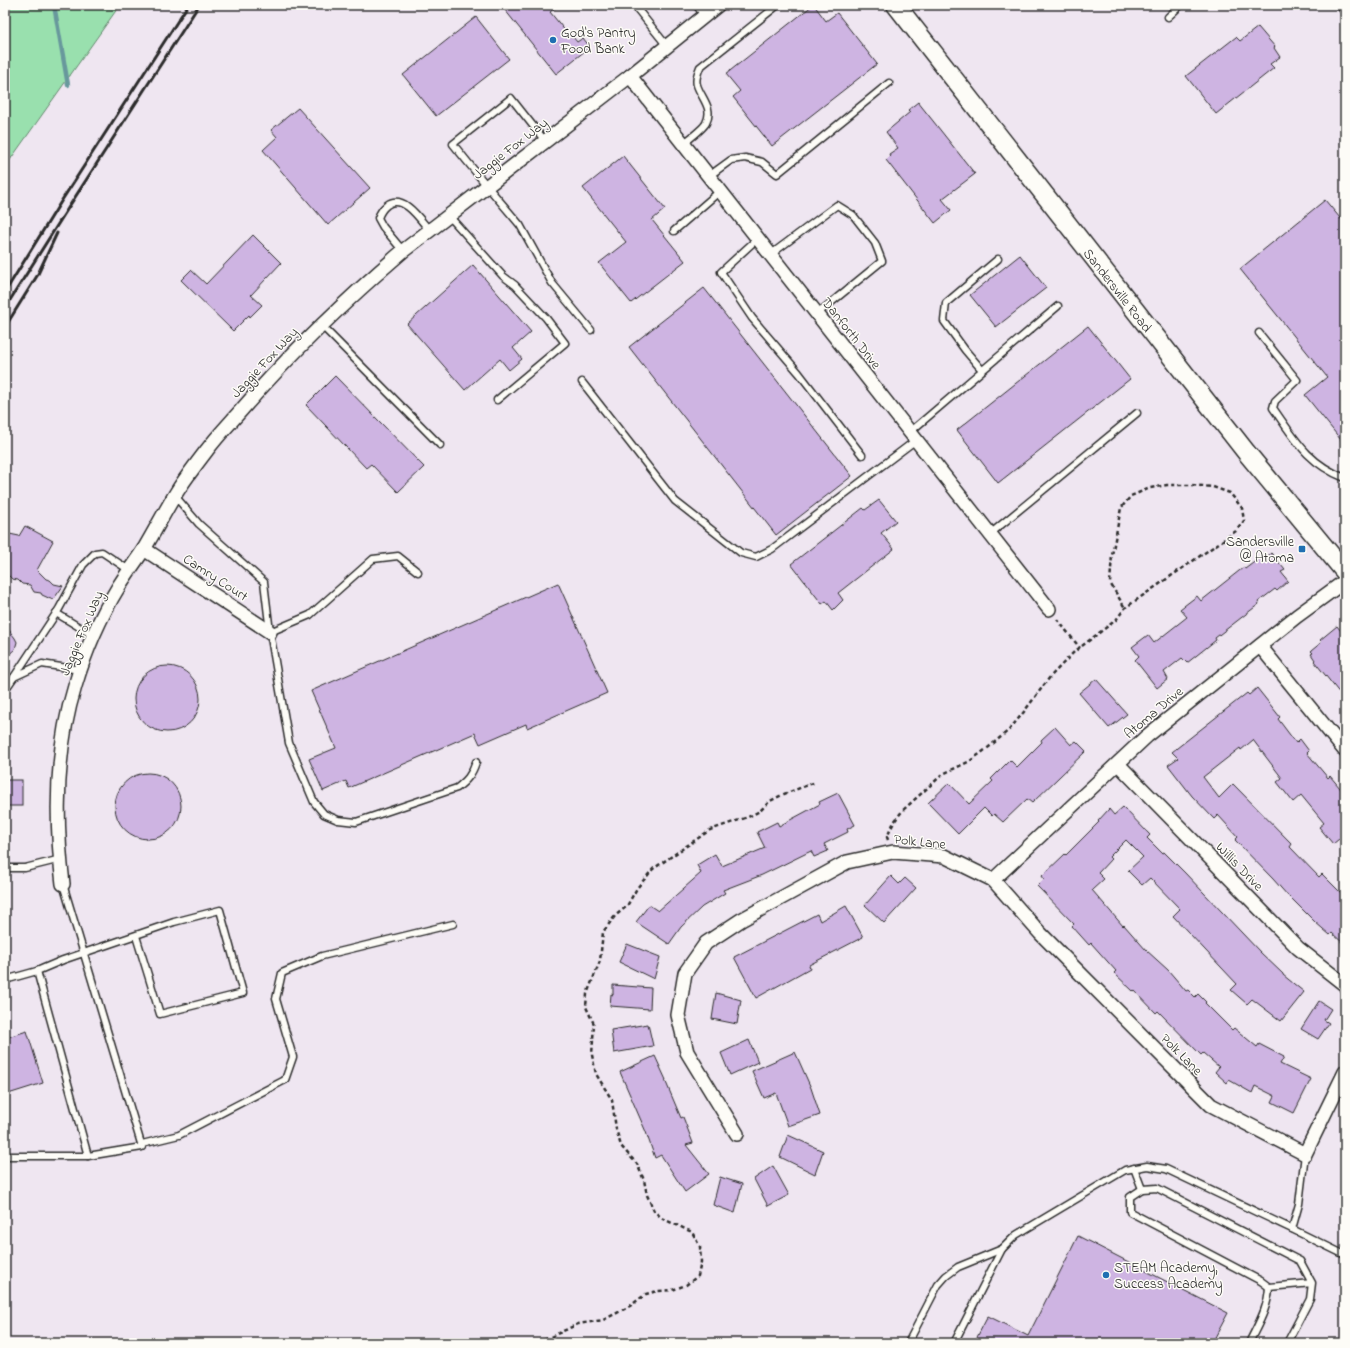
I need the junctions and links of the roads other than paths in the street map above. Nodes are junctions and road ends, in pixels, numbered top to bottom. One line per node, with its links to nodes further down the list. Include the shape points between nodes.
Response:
1 (634, 5): 11 (lane)
2 (696, 5): 9 (lane)
3 (718, 5): 9 (street, Jaggie Fox Way)
4 (778, 5): 15 (lane, via 700,67 696,84 707,102 709,113 706,124)
5 (896, 5): 44 (street, Sandersville Road, via 1246,452)
6 (1181, 5): 10 (lane)
7 (1339, 5): 8 (lane)
8 (1345, 12)
9 (705, 16): 11 (street, Jaggie Fox Way)
10 (1168, 17)
11 (667, 46): 12 (street, Jaggie Fox Way)
12 (630, 76): 14 (street, Jaggie Fox Way); 15 (street, Danforth Drive)
13 (890, 82): 16 (lane, via 776,174 762,162 745,158 731,160)
14 (545, 141): 17 (street, Jaggie Fox Way); 17 (lane, via 511,98 453,144)
15 (683, 144): 16 (street, Danforth Drive)
16 (709, 176): 18 (street, Danforth Drive)
17 (487, 186): 19 (street, Jaggie Fox Way); 29 (lane, via 520,224 552,283)
18 (720, 191): 21 (lane); 22 (street, Danforth Drive)
19 (449, 216): 20 (street, Jaggie Fox Way); 33 (lane, via 503,276 546,318 565,342)
20 (429, 230): 23 (street, Jaggie Fox Way); 23 (lane, via 399,201 392,202 381,210 378,218 382,227)
21 (674, 232)
22 (757, 239): 24 (street, Danforth Drive); 37 (lane, via 721,272 752,318 804,379)
23 (402, 251): 28 (street, Jaggie Fox Way)
24 (770, 255): 27 (street, Danforth Drive); 27 (lane, via 837,205 858,220 875,243 882,261)
25 (998, 259): 31 (lane, via 946,303 944,321)
26 (1058, 306): 31 (lane)
27 (817, 314): 35 (street, Danforth Drive)
28 (321, 325): 36 (lane); 39 (street, Jaggie Fox Way, via 272,374 208,448)
29 (591, 330)
30 (1259, 333): 38 (lane, via 1297,380 1276,401 1273,408 1301,448 1317,464)
31 (982, 370): 35 (lane)
32 (582, 382): 35 (lane, via 675,502 741,553 756,557 772,549)
33 (497, 400)
34 (1137, 413): 40 (lane)
35 (913, 436): 40 (street, Danforth Drive)
36 (440, 444)
37 (862, 455)
38 (1345, 478)
39 (175, 496): 41 (street, Jaggie Fox Way); 48 (lane, via 198,524 264,582)
40 (990, 534): 46 (street, Danforth Drive)
41 (144, 549): 42 (street, Jaggie Fox Way); 48 (street, Camry Court)
42 (130, 570): 47 (lane, via 102,552 95,554 83,565); 49 (street, Jaggie Fox Way)
43 (418, 572): 48 (lane, via 398,556 373,559 310,615)
44 (1345, 572)
45 (1345, 581): 50 (street, Atoma Drive)
46 (1049, 609)
47 (56, 613): 49 (lane); 52 (lane)
48 (270, 632): 55 (lane, via 289,742 314,802 324,814 338,820 356,822 457,788 468,779)
49 (94, 636): 51 (street, Jaggie Fox Way)
50 (1260, 646): 54 (street); 56 (street, Atoma Drive, via 1147,736)
51 (80, 670): 52 (lane, via 42,664); 57 (street, Jaggie Fox Way, via 61,751 58,820)
52 (14, 676): 53 (lane)
53 (5, 690)
54 (1345, 752)
55 (476, 762)
56 (1118, 764): 59 (street, Atoma Drive); 66 (street, Willis Drive, via 1298,948)
57 (61, 859): 58 (lane, via 25,868); 60 (street, Jaggie Fox Way)
58 (5, 868)
59 (993, 880): 68 (street, Polk Lane, via 944,856 893,852 847,862 741,920 706,943 685,973 678,1016 687,1052); 70 (street, Polk Lane, via 1046,938 1211,1105)
60 (63, 884): 63 (lane)
61 (453, 924): 69 (lane, via 322,956 282,973 276,999 293,1057 285,1080 179,1135)
62 (136, 936): 62 (lane, via 174,922 220,910 244,993 160,1014); 63 (lane)
63 (85, 953): 64 (lane); 69 (lane)
64 (37, 971): 65 (lane); 72 (lane)
65 (5, 980)
66 (1345, 985)
67 (1345, 1072): 70 (street)
68 (737, 1134)
69 (142, 1144): 72 (lane, via 142,1147)
70 (1305, 1154): 75 (lane, via 1299,1204)
71 (5, 1156): 72 (lane)
72 (88, 1156)
73 (1134, 1168): 74 (lane); 75 (lane, via 1147,1166 1166,1169); 76 (lane, via 1125,1170 1016,1235)
74 (1142, 1189): 78 (lane, via 1158,1188 1300,1261); 79 (lane, via 1130,1197 1130,1212)
75 (1292, 1229): 77 (lane)
76 (1002, 1250): 80 (lane, via 958,1267 946,1276 938,1285); 81 (lane)
77 (1345, 1255)
78 (1312, 1283): 79 (lane); 83 (lane, via 1310,1299)
79 (1269, 1287): 82 (lane, via 1264,1314)
80 (908, 1343)
81 (954, 1343)
82 (1249, 1343)
83 (1288, 1343)

